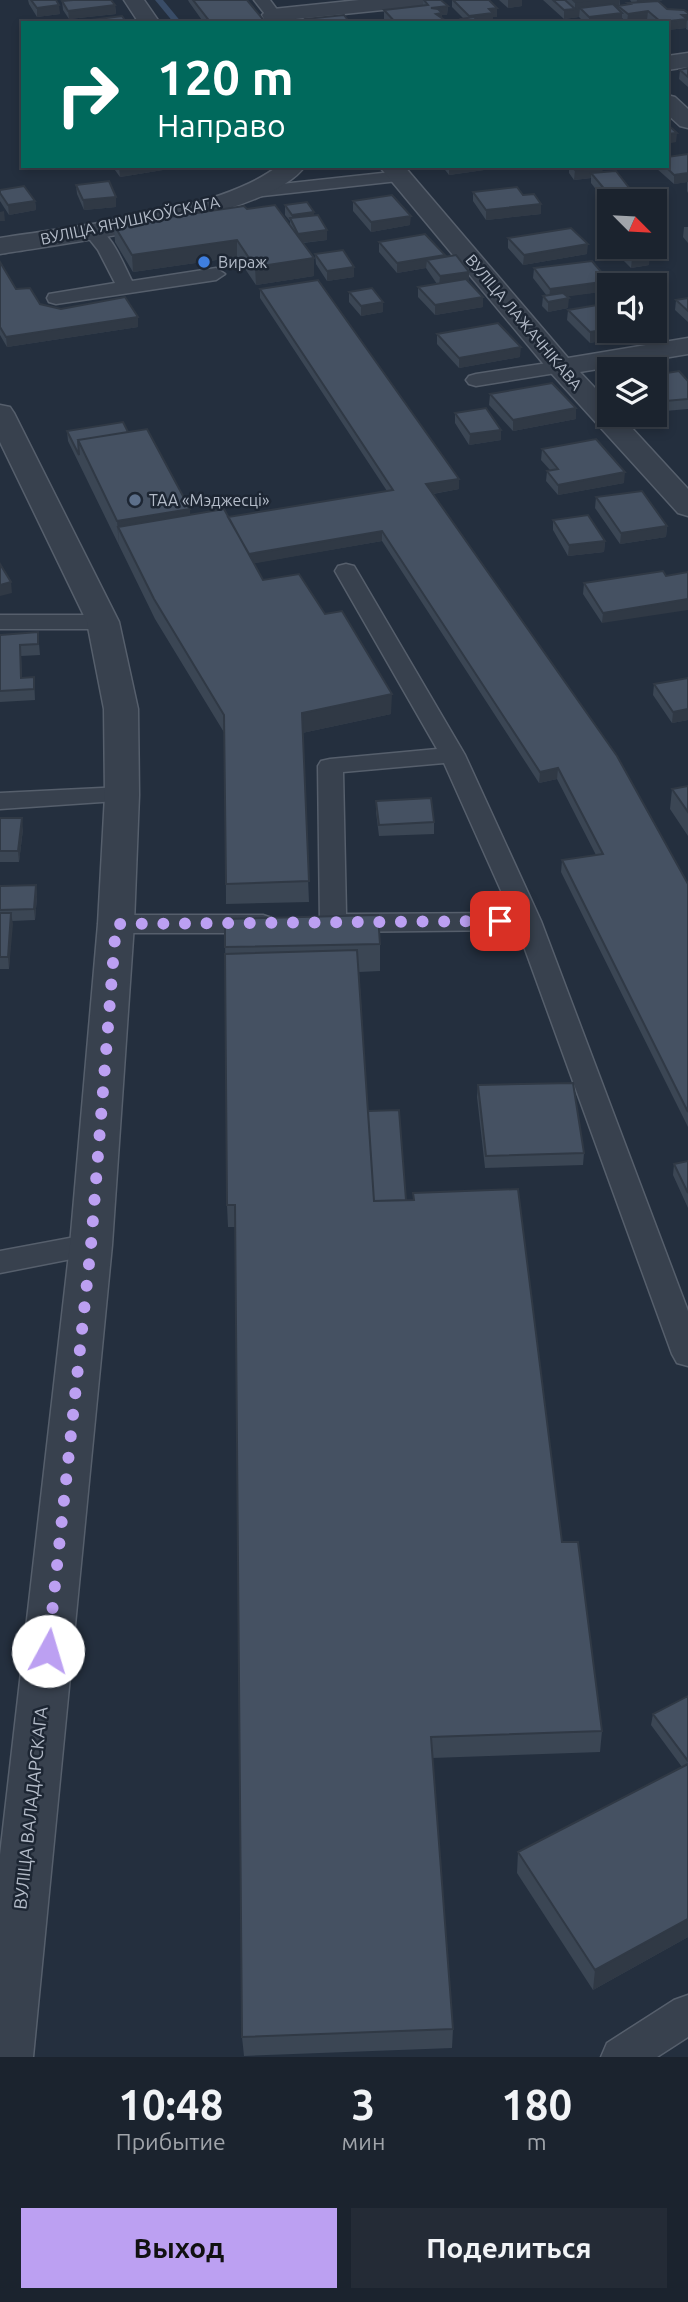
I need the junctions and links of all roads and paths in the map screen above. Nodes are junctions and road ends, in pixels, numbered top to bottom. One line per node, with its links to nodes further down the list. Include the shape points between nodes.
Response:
1 (134, 0): 4 (street)
2 (421, 0): 3 (street)
3 (271, 13)
4 (149, 21)
5 (688, 60): 6 (street)
6 (669, 63)
7 (669, 104): 8 (street)
8 (688, 121)
9 (292, 168): 11 (street, ВУЛІЦА ЯНУШКОЎСКАГА)
10 (396, 171): 11 (lane); 18 (street, ВУЛІЦА ЛАЖАЧНІКАВА)
11 (253, 192): 12 (street, ВУЛІЦА ЯНУШКОЎСКАГА)
12 (92, 231): 13 (street, ВУЛІЦА ЯНУШКОЎСКАГА); 15 (lane)
13 (0, 246)
14 (216, 274): 15 (lane)
15 (126, 287): 16 (lane)
16 (55, 298)
17 (688, 346): 18 (street)
18 (561, 367): 19 (lane); 21 (street, ВУЛІЦА ЛАЖАЧНІКАВА)
19 (476, 380)
20 (0, 413): 24 (street, ВУЛІЦА ВАЛАДАРСКАГА)
21 (688, 507)
22 (346, 571): 25 (lane)
23 (0, 622): 24 (lane)
24 (103, 622): 26 (street, ВУЛІЦА ВАЛАДАРСКАГА, via 121,709)
25 (453, 755): 28 (lane); 29 (lane, via 330,766)
26 (122, 795): 27 (lane); 30 (street, ВУЛІЦА ВАЛАДАРСКАГА)
27 (0, 801)
28 (528, 921): 29 (lane); 33 (lane)
29 (333, 923): 30 (lane)
30 (116, 924): 31 (street, ВУЛІЦА ВАЛАДАРСКАГА)
31 (91, 1245): 32 (lane); 35 (street, ВУЛІЦА ВАЛАДАРСКАГА)
32 (0, 1262)
33 (688, 1354)
34 (688, 2014): 36 (lane)
35 (5, 2057)
36 (621, 2057)

